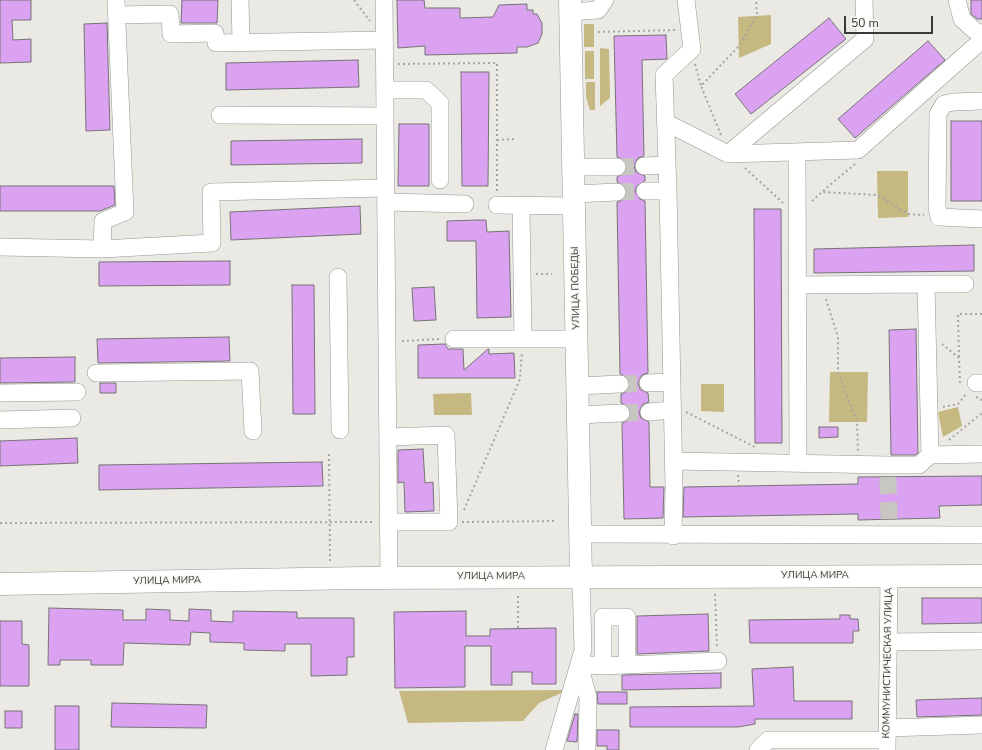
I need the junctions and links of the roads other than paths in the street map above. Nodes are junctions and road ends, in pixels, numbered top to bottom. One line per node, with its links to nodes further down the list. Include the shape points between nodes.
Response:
1 (240, 0): 12 (street)
2 (384, 0): 10 (street)
3 (605, 0): 7 (street, via 598,10)
4 (686, 0): 17 (street, via 692,49 664,75)
5 (864, 0): 19 (street, via 865,39)
6 (957, 0): 9 (street, via 962,19)
7 (571, 6): 22 (main road, УЛИЦА ПОБЕДЫ)
8 (117, 8): 12 (street, via 170,14 171,34 215,32 216,43); 35 (street, via 125,212 103,222)
9 (982, 34)
10 (384, 40): 12 (street); 13 (street)
11 (982, 40): 18 (street, via 858,150)
12 (241, 42)
13 (385, 90): 16 (street); 24 (street, via 426,90 440,104)
14 (982, 101): 33 (street, via 944,104 938,114 937,199 939,217)
15 (220, 115): 16 (street)
16 (385, 116): 28 (street)
17 (665, 122): 19 (street); 21 (street)
18 (797, 152): 19 (street); 37 (street)
19 (728, 154)
20 (644, 166): 21 (street)
21 (667, 166): 26 (street)
22 (575, 167): 23 (street); 29 (main road, УЛИЦА ПОБЕДЫ)
23 (617, 167)
24 (440, 180)
25 (645, 191): 26 (street)
26 (668, 191): 44 (street)
27 (617, 192): 29 (street)
28 (386, 195): 30 (street); 35 (street, via 211,192 212,243); 58 (street)
29 (574, 200): 32 (street); 42 (main road, УЛИЦА ПОБЕДЫ)
30 (465, 204)
31 (497, 205): 32 (street)
32 (521, 206): 41 (street)
33 (982, 219)
34 (0, 247): 35 (street)
35 (102, 249)
36 (338, 277): 56 (street)
37 (797, 284): 38 (street); 62 (street)
38 (926, 284): 39 (street); 60 (street)
39 (966, 284)
40 (454, 339): 41 (street)
41 (523, 339): 42 (street)
42 (577, 339): 47 (main road, УЛИЦА ПОБЕДЫ)
43 (96, 373): 57 (street, via 250,371)
44 (672, 382): 45 (street); 50 (street)
45 (648, 383)
46 (620, 384): 47 (street)
47 (578, 386): 53 (main road, УЛИЦА ПОБЕДЫ)
48 (77, 392): 49 (street)
49 (0, 393)
50 (672, 407): 51 (street); 61 (street)
51 (649, 412)
52 (621, 413): 53 (street)
53 (578, 415): 64 (main road, УЛИЦА ПОБЕДЫ)
54 (72, 418): 55 (street)
55 (0, 420)
56 (340, 430)
57 (252, 431)
58 (388, 437): 63 (street); 63 (street, via 446,435 449,522)
59 (982, 454): 60 (street)
60 (930, 455): 62 (street, via 919,464 888,471 858,465)
61 (673, 461): 62 (street); 66 (street)
62 (798, 463)
63 (389, 522): 70 (street)
64 (579, 534): 66 (street); 69 (main road, УЛИЦА ПОБЕДЫ)
65 (982, 535): 66 (street, via 888,527)
66 (673, 536)
67 (889, 576): 68 (main road, УЛИЦА МИРА); 69 (main road, УЛИЦА МИРА); 73 (street, КОММУНИСТИЧЕСКАЯ УЛИЦА)
68 (982, 576)
69 (581, 577): 70 (main road, УЛИЦА МИРА); 75 (street, via 583,650)
70 (389, 578): 71 (main road, УЛИЦА МИРА)
71 (0, 584)
72 (982, 641): 73 (street)
73 (888, 642): 79 (street, КОММУНИСТИЧЕСКАЯ УЛИЦА)
74 (718, 661): 76 (street)
75 (580, 664): 77 (street); 80 (street); 81 (street, via 588,696)
76 (627, 665): 77 (street); 77 (street, via 627,617 603,617)
77 (603, 666)
78 (982, 725): 79 (street)
79 (887, 739): 82 (street, via 768,740)
80 (554, 750)
81 (587, 750)
82 (758, 750)

